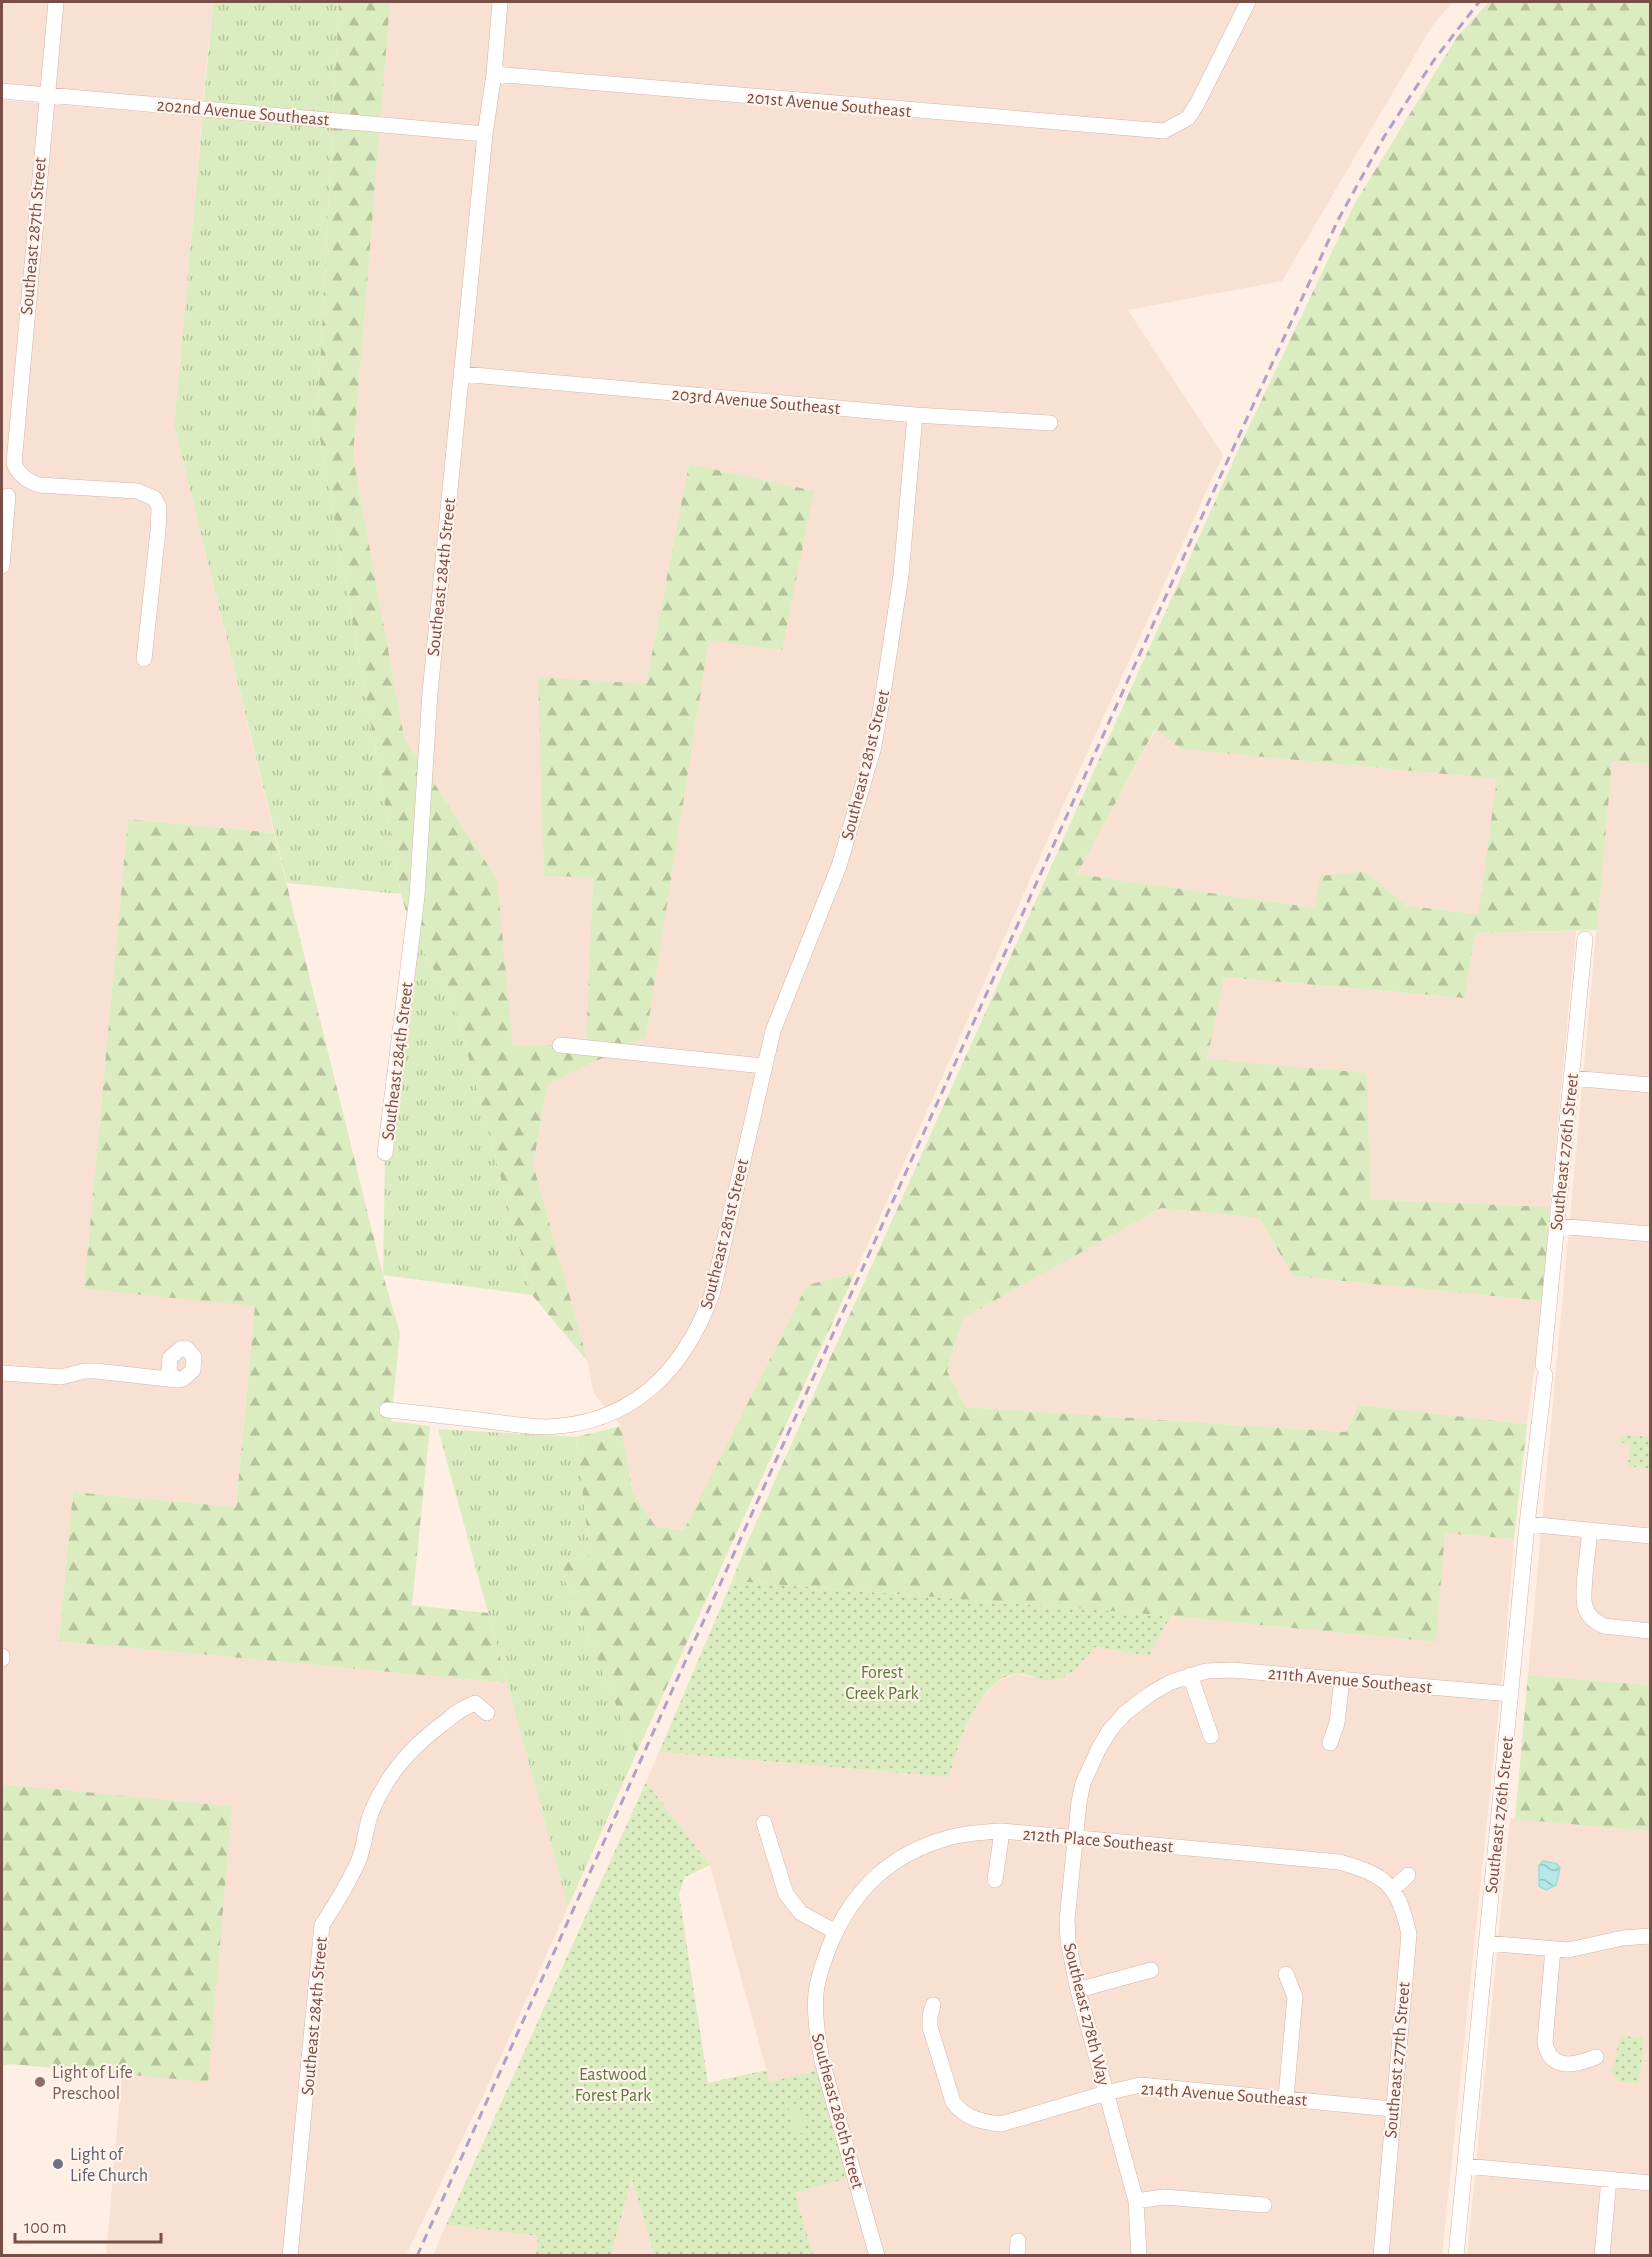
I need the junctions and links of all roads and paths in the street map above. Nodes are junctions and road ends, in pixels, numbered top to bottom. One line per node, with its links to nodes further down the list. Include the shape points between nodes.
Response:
1 (56, 2): 6 (street, Southeast 287th Street)
2 (500, 2): 4 (street, Southeast 284th Street)
3 (1248, 2): 4 (street, 201st Avenue Southeast, via 1188,118 1164,131)
4 (494, 74): 7 (street, Southeast 284th Street)
5 (2, 91): 6 (street, 202nd Avenue Southeast)
6 (46, 95): 7 (street, 202nd Avenue Southeast); 13 (street, Southeast 287th Street, via 13,454 16,470 29,482 137,491 154,498 159,507 158,531)
7 (485, 134): 8 (street, Southeast 284th Street)
8 (462, 374): 9 (street, 203rd Avenue Southeast); 19 (street, Southeast 284th Street, via 430,693 417,896)
9 (915, 415): 10 (street, 203rd Avenue Southeast); 16 (street, Southeast 281st Street, via 901,575 873,750 841,858 779,1012)
10 (1050, 423)
11 (8, 496): 12 (street)
12 (2, 566)
13 (144, 659)
14 (1585, 939): 17 (street, Southeast 276th Street)
15 (560, 1045): 16 (street)
16 (764, 1066): 24 (street, Southeast 281st Street, via 712,1294 695,1335 664,1376 632,1403 590,1420 559,1426)
17 (1571, 1078): 18 (street); 20 (street, Southeast 276th Street)
18 (1650, 1085)
19 (386, 1153)
20 (1557, 1226): 21 (street); 25 (street, Southeast 276th Street)
21 (1650, 1234)
22 (2, 1372): 23 (street, via 61,1377 96,1371)
23 (177, 1380)
24 (387, 1410)
25 (1527, 1524): 26 (street); 31 (street, Southeast 276th Street)
26 (1590, 1530): 27 (street); 28 (street, via 1584,1600 1590,1616 1604,1626)
27 (1650, 1536)
28 (1650, 1631)
29 (1190, 1675): 30 (street, 211th Avenue Southeast, via 1232,1670); 33 (street); 37 (street, Southeast 278th Way, via 1150,1694 1110,1730 1083,1783)
30 (1342, 1678): 31 (street, 211th Avenue Southeast); 34 (street, via 1337,1723)
31 (1511, 1694): 43 (street, Southeast 276th Street)
32 (487, 1713): 58 (street, Southeast 284th Street, via 475,1703 460,1709 417,1743 398,1765 371,1815 360,1859 322,1925)
33 (1211, 1736)
34 (1330, 1743)
35 (764, 1823): 41 (street, via 786,1894 801,1913)
36 (1002, 1831): 37 (street, 212th Place Southeast); 39 (street); 41 (street, 212th Place Southeast, via 950,1837 891,1864 849,1905)
37 (1074, 1838): 40 (street, 212th Place Southeast, via 1339,1863 1374,1873); 47 (street, Southeast 278th Way, via 1066,1920)
38 (1408, 1875): 40 (street)
39 (995, 1880)
40 (1393, 1889): 52 (street, Southeast 277th Street, via 1409,1934)
41 (836, 1932): 59 (street, Southeast 280th Street, via 816,1992 816,2028)
42 (1650, 1936): 44 (street, via 1579,1949)
43 (1486, 1943): 44 (street); 53 (street, Southeast 276th Street)
44 (1553, 1949): 49 (street, via 1547,2051 1563,2063 1578,2064)
45 (1151, 1970): 47 (street)
46 (1286, 1974): 51 (street, via 1295,1997)
47 (1078, 1990): 50 (street, Southeast 278th Way)
48 (933, 2005): 50 (street, 214th Avenue Southeast, via 930,2027 953,2102 971,2117 1000,2124)
49 (1596, 2057)
50 (1106, 2093): 51 (street, 214th Avenue Southeast, via 1149,2085); 56 (street, Southeast 278th Way)
51 (1286, 2097): 52 (street, 214th Avenue Southeast)
52 (1392, 2109): 61 (street, Southeast 277th Street)
53 (1465, 2166): 54 (street); 62 (street, Southeast 276th Street)
54 (1609, 2179): 55 (street); 63 (street)
55 (1650, 2183)
56 (1136, 2201): 57 (street, via 1164,2197); 60 (street, Southeast 278th Way)
57 (1264, 2205)
58 (290, 2256)
59 (877, 2256)
60 (1139, 2256)
61 (1381, 2256)
62 (1456, 2256)
63 (1602, 2256)

